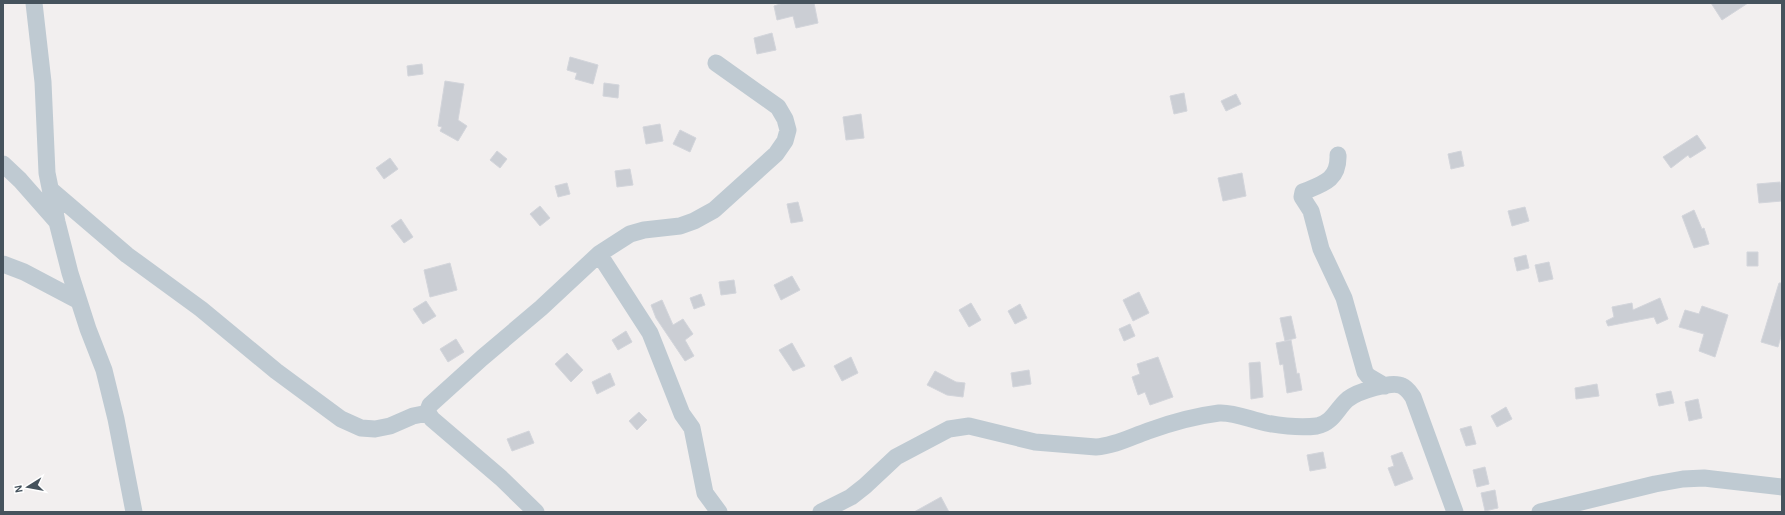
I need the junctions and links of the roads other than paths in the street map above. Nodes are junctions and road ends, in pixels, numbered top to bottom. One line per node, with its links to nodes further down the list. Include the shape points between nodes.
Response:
1 (34, 3): 5 (street, via 43,82 47,173)
2 (716, 63): 7 (street, via 778,107 786,118 788,130 785,141 771,159 714,210 680,226 630,234)
3 (1338, 155): 10 (street, via 1336,171 1328,181 1303,192 1302,197 1311,211 1321,249 1344,298 1365,372)
4 (3, 164): 6 (street)
5 (51, 190): 6 (street); 11 (street, via 127,255 202,309 276,371 341,418 361,428 374,429)
6 (57, 222): 9 (street)
7 (599, 254): 11 (street, via 430,404); 15 (street, via 650,333 682,414 692,428 705,493)
8 (3, 264): 9 (street)
9 (79, 301): 13 (street, via 104,370)
10 (1385, 386): 16 (street, via 1358,393 1348,399 1325,424 1316,426 1292,426 1220,413 1150,430 1096,447 1035,442 969,426 949,430 896,457 850,497); 17 (street, via 1392,383 1402,385 1413,397)
11 (428, 413): 14 (street)
12 (1782, 487): 18 (street, via 1704,478 1683,479)
13 (134, 512)
14 (536, 512)
15 (719, 512)
16 (821, 512)
17 (1455, 512)
18 (1540, 512)

